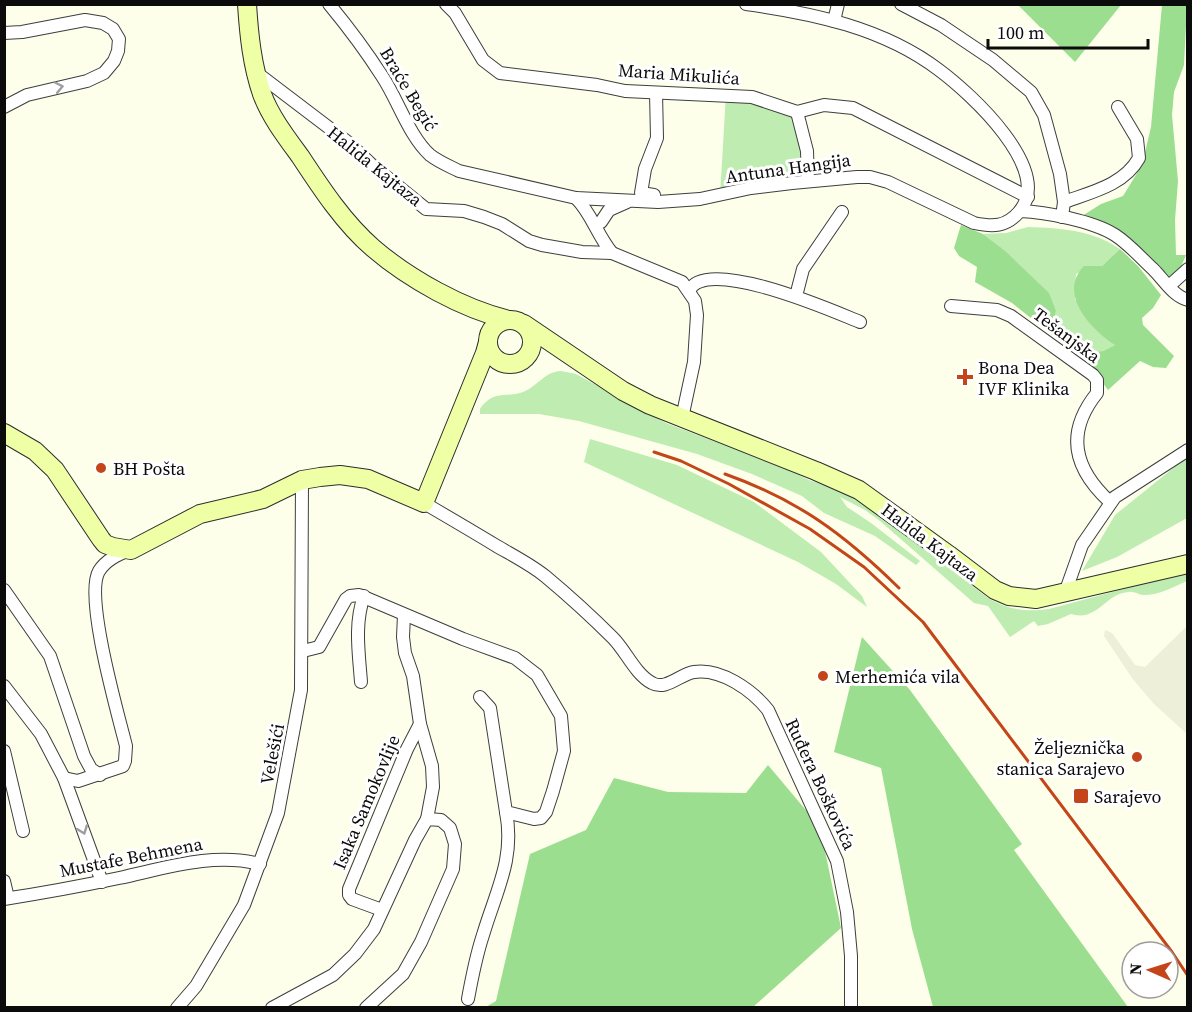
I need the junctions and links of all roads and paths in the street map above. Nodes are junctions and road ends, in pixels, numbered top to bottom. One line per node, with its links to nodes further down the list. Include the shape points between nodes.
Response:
1 (247, 4): 9 (main road, Halida Kajtaza, via 248,35)
2 (329, 4): 16 (street, Braće Begić, via 383,77 414,136 432,157 459,171)
3 (446, 4): 10 (street, Maria Mikulića, via 483,60 500,73)
4 (746, 4): 7 (street)
5 (838, 4): 7 (street)
6 (901, 4): 20 (street, via 993,60 1031,92 1048,129)
7 (834, 21): 15 (street, via 900,47 957,85 1020,157 1028,177)
8 (4, 33): 11 (street, one-way to 8, via 27,95 87,81 104,73 118,51 118,39 104,23 85,20)
9 (256, 73): 26 (street, Halida Kajtaza, via 349,143 418,204 484,217 542,245); 33 (main road, Halida Kajtaza, via 263,96 285,135 338,209 372,248 414,277)
10 (656, 93): 13 (street, Maria Mikulića, via 752,97); 18 (street, via 657,138 641,193)
11 (4, 107)
12 (1118, 107): 20 (street, via 1137,139 1139,158 1122,178)
13 (796, 112): 14 (street, via 807,151); 15 (street, via 824,105 853,108)
14 (808, 181): 18 (street, Antuna Hangija); 21 (street, Antuna Hangija, via 870,177 987,226 1002,226)
15 (1028, 197): 21 (street, Antuna Hangija)
16 (576, 198): 17 (street, Antuna Hangija); 25 (street, via 593,218)
17 (596, 198): 19 (street, Antuna Hangija); 24 (street)
18 (700, 199): 19 (street, Antuna Hangija)
19 (632, 200): 24 (street, via 609,210)
20 (1064, 202): 23 (street)
21 (1020, 211): 23 (street)
22 (842, 212): 30 (street, via 803,269)
23 (1062, 218): 28 (street, via 1115,235)
24 (601, 222): 25 (street)
25 (600, 236): 26 (street)
26 (612, 252): 29 (street, Halida Kajtaza, via 674,277)
27 (1188, 270): 28 (street)
28 (1169, 286): 31 (street)
29 (689, 291): 30 (street, via 699,282 733,279); 41 (street, via 698,315 697,337)
30 (796, 296): 35 (street)
31 (1188, 300)
32 (951, 306): 45 (street, Tešanjska, via 997,310 1011,316 1093,375 1097,393 1080,419 1080,465)
33 (472, 308): 34 (main road, Halida Kajtaza); 36 (main road, Halida Kajtaza, via 481,317)
34 (516, 322): 36 (main road, via 497,324); 37 (main road, via 530,331); 38 (main road, Halida Kajtaza)
35 (860, 322)
36 (488, 338): 39 (main road, via 490,351); 40 (main road)
37 (529, 353): 38 (main road, Halida Kajtaza, via 547,349); 39 (main road, via 513,364)
38 (569, 354): 41 (main road, Halida Kajtaza, via 632,396)
39 (500, 362): 40 (main road)
40 (475, 376): 46 (main road)
41 (682, 418): 50 (main road, Halida Kajtaza, via 859,490 1009,596 1025,599)
42 (4, 433): 47 (main road, via 35,451 55,470 105,544)
43 (1188, 450): 45 (street)
44 (302, 480): 46 (main road, via 354,476); 47 (main road, via 262,499 201,514); 53 (street, Velešići)
45 (1110, 502): 50 (street, via 1082,545)
46 (424, 503): 69 (street, Ruđera Boškovića, via 545,576 613,638 649,681 658,685 694,671 713,673 740,685 760,700 837,861 848,912)
47 (130, 549): 59 (street, via 111,558 98,572 94,591 126,746 123,766)
48 (1188, 564): 50 (main road, Halida Kajtaza)
49 (4, 590): 59 (street, via 50,656 84,756 91,769)
50 (1065, 593)
51 (364, 596): 52 (street); 53 (street, via 346,599 322,644); 54 (street, via 357,627)
52 (404, 615): 57 (street, Isaka Samokovlije, via 404,645); 61 (street, via 515,658 537,675 561,716 564,751 546,812 534,819)
53 (303, 651): 64 (street, Velešići, via 300,704 278,813)
54 (361, 682)
55 (4, 686): 60 (street, via 41,734)
56 (480, 697): 61 (street, via 490,708)
57 (420, 724): 62 (street, Isaka Samokovlije, via 432,766); 68 (street, Isaka Samokovlije, via 349,889 352,899)
58 (4, 751): 63 (street)
59 (100, 775): 60 (street, via 74,782)
60 (64, 778): 66 (street, one-way to 66)
61 (506, 812): 70 (street, via 508,857 482,935)
62 (427, 819): 68 (street, Isaka Samokovlije); 73 (street, via 441,820 450,828 455,844 453,869 403,974)
63 (23, 831)
64 (260, 864): 66 (street, Mustafe Behmena, via 240,859 208,859); 71 (street, Velešići, via 244,905 196,986)
65 (4, 881): 67 (street, Mustafe Behmena)
66 (102, 882): 67 (street, Mustafe Behmena)
67 (6, 898)
68 (382, 910): 72 (street, Isaka Samokovlije, via 374,929 333,975)
69 (851, 994): 74 (street); 75 (street, Ruđera Boškovića)
70 (468, 999)
71 (177, 1008)
72 (272, 1008)
73 (366, 1008)
74 (840, 1008)
75 (851, 1008)

